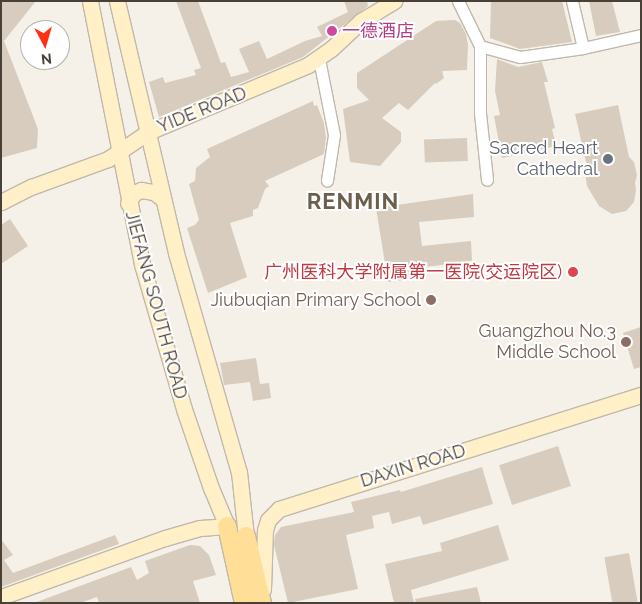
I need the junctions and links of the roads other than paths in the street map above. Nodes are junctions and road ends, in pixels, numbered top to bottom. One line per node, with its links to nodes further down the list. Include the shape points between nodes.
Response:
1 (90, 1): 12 (main road, JIEFANG SOUTH ROAD)
2 (117, 1): 11 (main road, JIEFANG SOUTH ROAD)
3 (394, 1): 6 (main road, YIDE ROAD)
4 (458, 1): 8 (street)
5 (572, 1): 9 (street)
6 (370, 8): 10 (main road, YIDE ROAD)
7 (641, 36): 9 (street)
8 (480, 46): 9 (street, via 520,57); 14 (street, via 480,113)
9 (583, 48)
10 (319, 59): 11 (main road, YIDE ROAD); 13 (street, via 334,135)
11 (148, 132): 12 (main road, YIDE ROAD); 15 (main road, JIEFANG SOUTH ROAD)
12 (119, 153): 16 (main road, YIDE ROAD); 17 (main road, JIEFANG SOUTH ROAD)
13 (327, 180)
14 (487, 180)
15 (163, 199): 17 (main road, via 154,192 141,190 130,197); 20 (main road, JIEFANG SOUTH ROAD, via 239,472)
16 (1, 202)
17 (128, 203): 19 (main road, JIEFANG SOUTH ROAD, via 175,381 211,488)
18 (641, 395): 23 (main road, DAXIN ROAD, via 279,510 268,520 265,530)
19 (228, 526): 21 (main road, via 200,528 165,538); 22 (main road, JIEFANG SOUTH ROAD)
20 (246, 536): 23 (main road, JIEFANG SOUTH ROAD)
21 (1, 597)
22 (244, 603)
23 (262, 603)

